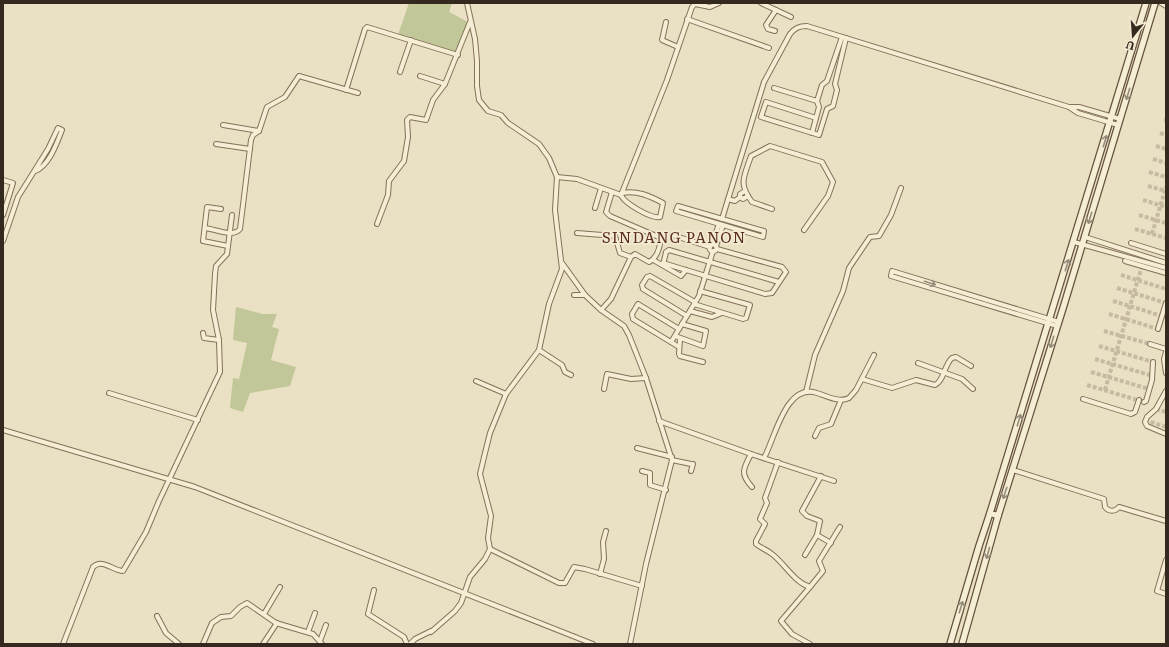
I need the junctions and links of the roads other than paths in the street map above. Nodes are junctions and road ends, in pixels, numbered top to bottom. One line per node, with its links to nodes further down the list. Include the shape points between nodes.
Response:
1 (467, 3): 11 (street)
2 (719, 3): 10 (street, via 710,7 693,5)
3 (761, 3): 8 (street)
4 (1146, 3): 21 (street)
5 (1155, 3): 22 (street)
6 (1161, 3): 7 (street)
7 (1166, 6)
8 (776, 10): 9 (street); 13 (street, via 766,26)
9 (791, 17)
10 (687, 18): 16 (street); 17 (street)
11 (470, 21): 18 (street); 42 (street, via 477,61 477,93 485,109 496,113 539,144 549,158)
12 (666, 22): 16 (street, via 662,40)
13 (775, 31)
14 (844, 38): 19 (street); 34 (street, via 1069,107 1078,113); 52 (street, via 807,26 795,29 790,34 764,82)
15 (411, 40): 18 (street); 20 (street); 28 (street, via 372,28 365,29)
16 (678, 47): 49 (street)
17 (769, 48)
18 (458, 55): 25 (street)
19 (838, 58): 24 (street, via 834,60); 26 (street, via 841,63)
20 (400, 72)
21 (1125, 73): 22 (street); 34 (street)
22 (1134, 75): 35 (street, one-way to 35)
23 (420, 76): 25 (street)
24 (827, 81): 26 (street); 30 (street, via 822,85)
25 (445, 84): 63 (street, via 433,100 426,120 408,117 406,120 408,137 404,161 389,181 388,195)
26 (835, 84): 32 (street, via 837,90 833,106)
27 (774, 88): 30 (street)
28 (346, 90): 29 (street); 38 (street, via 299,76 285,96 267,107)
29 (358, 93)
30 (817, 101): 31 (street)
31 (819, 107): 32 (street); 33 (street)
32 (827, 110): 39 (street, via 820,135)
33 (816, 118): 39 (street); 39 (street, via 766,102 761,117)
34 (1111, 120): 35 (street); 48 (street, one-way to 34)
35 (1119, 122): 50 (street)
36 (223, 125): 38 (street)
37 (60, 129): 71 (street, via 40,169 18,197)
38 (259, 131): 41 (street, via 253,135)
39 (812, 133)
40 (216, 144): 41 (street)
41 (250, 149): 67 (street, via 241,226 238,232)
42 (557, 177): 44 (street, via 577,179); 82 (street, via 555,210)
43 (3, 180): 54 (street, via 12,183)
44 (601, 188): 47 (street); 55 (street)
45 (901, 188): 130 (street, via 891,215 879,236 870,237 849,268 843,291 815,355)
46 (745, 191): 51 (street); 53 (street, via 740,194); 66 (street, via 742,184 751,156 770,146 822,162 833,182 828,196)
47 (612, 192): 49 (street); 79 (street, via 606,212 610,216 661,238 656,255 650,262 635,254)
48 (1089, 192): 50 (street); 72 (street)
49 (622, 194): 49 (street, via 624,201 630,205 650,216 660,217 663,203 631,191)
50 (1098, 195): 70 (street, one-way to 70)
51 (748, 196): 53 (street); 56 (street, via 752,202)
52 (728, 198): 53 (street, via 735,201); 62 (street)
53 (740, 198)
54 (5, 201): 59 (street)
55 (595, 208)
56 (772, 208)
57 (221, 209): 65 (street, via 208,207)
58 (699, 212): 61 (street); 61 (street, via 678,206 676,211); 62 (street)
59 (3, 215)
60 (232, 215): 67 (street)
61 (697, 217): 64 (street)
62 (722, 219): 64 (street, via 764,231 762,237)
63 (378, 224)
64 (721, 224): 76 (street)
65 (205, 228): 67 (street); 75 (street, via 203,241)
66 (804, 230)
67 (230, 233): 75 (street)
68 (577, 233): 79 (street, via 615,236 618,251)
69 (672, 235): 76 (street)
70 (1085, 237): 74 (street); 77 (street, via 1121,248)
71 (3, 241)
72 (1074, 242): 74 (street); 101 (street, one-way to 72)
73 (1131, 243): 78 (street)
74 (1082, 245): 77 (street, via 1119,256); 103 (street)
75 (228, 246): 109 (street, via 226,256 216,266 215,274 213,310)
76 (714, 247): 83 (street); 91 (street, via 782,267 786,272)
77 (1124, 252): 84 (street); 86 (street)
78 (1166, 254)
79 (631, 256): 97 (street, via 611,299)
80 (655, 261): 85 (street)
81 (1125, 261): 88 (street)
82 (562, 262): 94 (street); 114 (street, via 544,322)
83 (709, 262): 85 (street, via 669,250 666,252); 90 (street); 91 (street)
84 (1166, 263)
85 (663, 265): 87 (street); 87 (street, via 681,276)
86 (1166, 268)
87 (686, 270): 90 (street)
88 (1166, 273)
89 (892, 274): 101 (street)
90 (705, 276): 91 (street, via 765,294 772,292); 92 (street)
91 (779, 282)
92 (700, 290): 95 (street); 99 (street, via 750,305 745,319)
93 (574, 295): 94 (street)
94 (585, 295): 97 (street)
95 (695, 303): 98 (street); 99 (street); 100 (street, via 650,276 642,284 643,289)
96 (1166, 303): 105 (street)
97 (601, 310): 124 (street, via 624,326)
98 (690, 311): 99 (street, via 712,317); 100 (street)
99 (722, 313)
100 (687, 316): 102 (street)
101 (1050, 322): 103 (street); 155 (street, one-way to 101)
102 (682, 324): 104 (street); 108 (street, via 706,331 703,346)
103 (1058, 324): 147 (street, one-way to 147)
104 (679, 329): 107 (street); 110 (street, via 638,304 632,314 633,319)
105 (1158, 329)
106 (203, 333): 109 (street, via 204,338)
107 (675, 336): 108 (street); 110 (street)
108 (680, 339): 112 (street)
109 (219, 340): 137 (street, via 220,372)
110 (671, 342): 112 (street)
111 (1150, 344): 113 (street)
112 (679, 347): 117 (street, via 680,356)
113 (1166, 348)
114 (539, 350): 123 (street, via 562,365 565,372); 132 (street)
115 (1166, 352): 122 (street)
116 (874, 355): 125 (street)
117 (703, 362)
118 (1153, 362): 136 (street, via 1152,380)
119 (918, 363): 121 (street)
120 (971, 366): 121 (street, via 954,357)
121 (944, 372): 125 (street, via 940,382 935,385 916,380 893,388); 128 (street, via 962,379)
122 (1166, 373)
123 (571, 375)
124 (646, 378): 127 (street, via 631,379 607,374); 138 (street)
125 (862, 379): 134 (street, via 853,395)
126 (476, 381): 132 (street)
127 (604, 389)
128 (973, 389)
129 (1166, 391): 140 (street, via 1145,422)
130 (806, 392): 134 (street); 145 (street, via 791,400 780,417)
131 (109, 393): 137 (street)
132 (506, 394): 162 (street, via 490,433 480,474 491,516 488,538)
133 (1083, 399): 135 (street, via 1131,414 1135,412)
134 (841, 400): 141 (street, via 831,424 819,428)
135 (1139, 400)
136 (1144, 402)
137 (198, 420): 151 (street)
138 (660, 421): 143 (street); 144 (street)
139 (3, 430): 151 (street)
140 (1166, 434)
141 (815, 436)
142 (638, 448): 144 (street)
143 (751, 454): 145 (street); 153 (street, via 743,474)
144 (672, 458): 149 (street, via 693,464); 154 (street)
145 (764, 458): 146 (street)
146 (778, 462): 150 (street); 169 (street, via 760,519 765,524 756,542)
147 (1013, 470): 156 (street, one-way to 156); 157 (street, via 1104,500 1107,510 1114,511 1119,507)
148 (642, 471): 154 (street, via 650,473 650,485)
149 (691, 471)
150 (821, 476): 152 (street); 160 (street, via 802,511 820,521)
151 (169, 479): 171 (street); 180 (street, via 146,532 123,570 102,564 93,567)
152 (834, 481)
153 (752, 487)
154 (666, 490): 167 (street)
155 (990, 513): 156 (street); 188 (street, one-way to 155)
156 (998, 516): 189 (street, one-way to 189)
157 (1166, 521)
158 (840, 528): 161 (street)
159 (606, 531): 165 (street)
160 (817, 535): 161 (street); 163 (street)
161 (831, 543): 169 (street, via 818,563 823,571)
162 (490, 549): 165 (street, via 559,583 564,583 574,567); 171 (street, via 470,577)
163 (805, 555)
164 (1166, 560): 166 (street)
165 (600, 574): 167 (street)
166 (1164, 575): 172 (street, via 1157,591)
167 (642, 586): 186 (street)
168 (280, 587): 174 (street)
169 (810, 587): 187 (street, via 781,621 792,634)
170 (374, 590): 184 (street, via 368,614 404,637)
171 (465, 593): 184 (street, via 461,603 444,622); 185 (street)
172 (1166, 594)
173 (315, 613): 178 (street)
174 (264, 614): 176 (street); 182 (street, via 252,605 243,605 234,615 212,623)
175 (157, 616): 181 (street, via 166,633)
176 (277, 623): 178 (street); 183 (street)
177 (326, 625): 179 (street)
178 (308, 632): 179 (street)
179 (321, 643)
180 (63, 644)
181 (179, 644)
182 (203, 644)
183 (263, 644)
184 (408, 644)
185 (593, 644)
186 (630, 644)
187 (810, 644)
188 (950, 644)
189 (962, 644)

